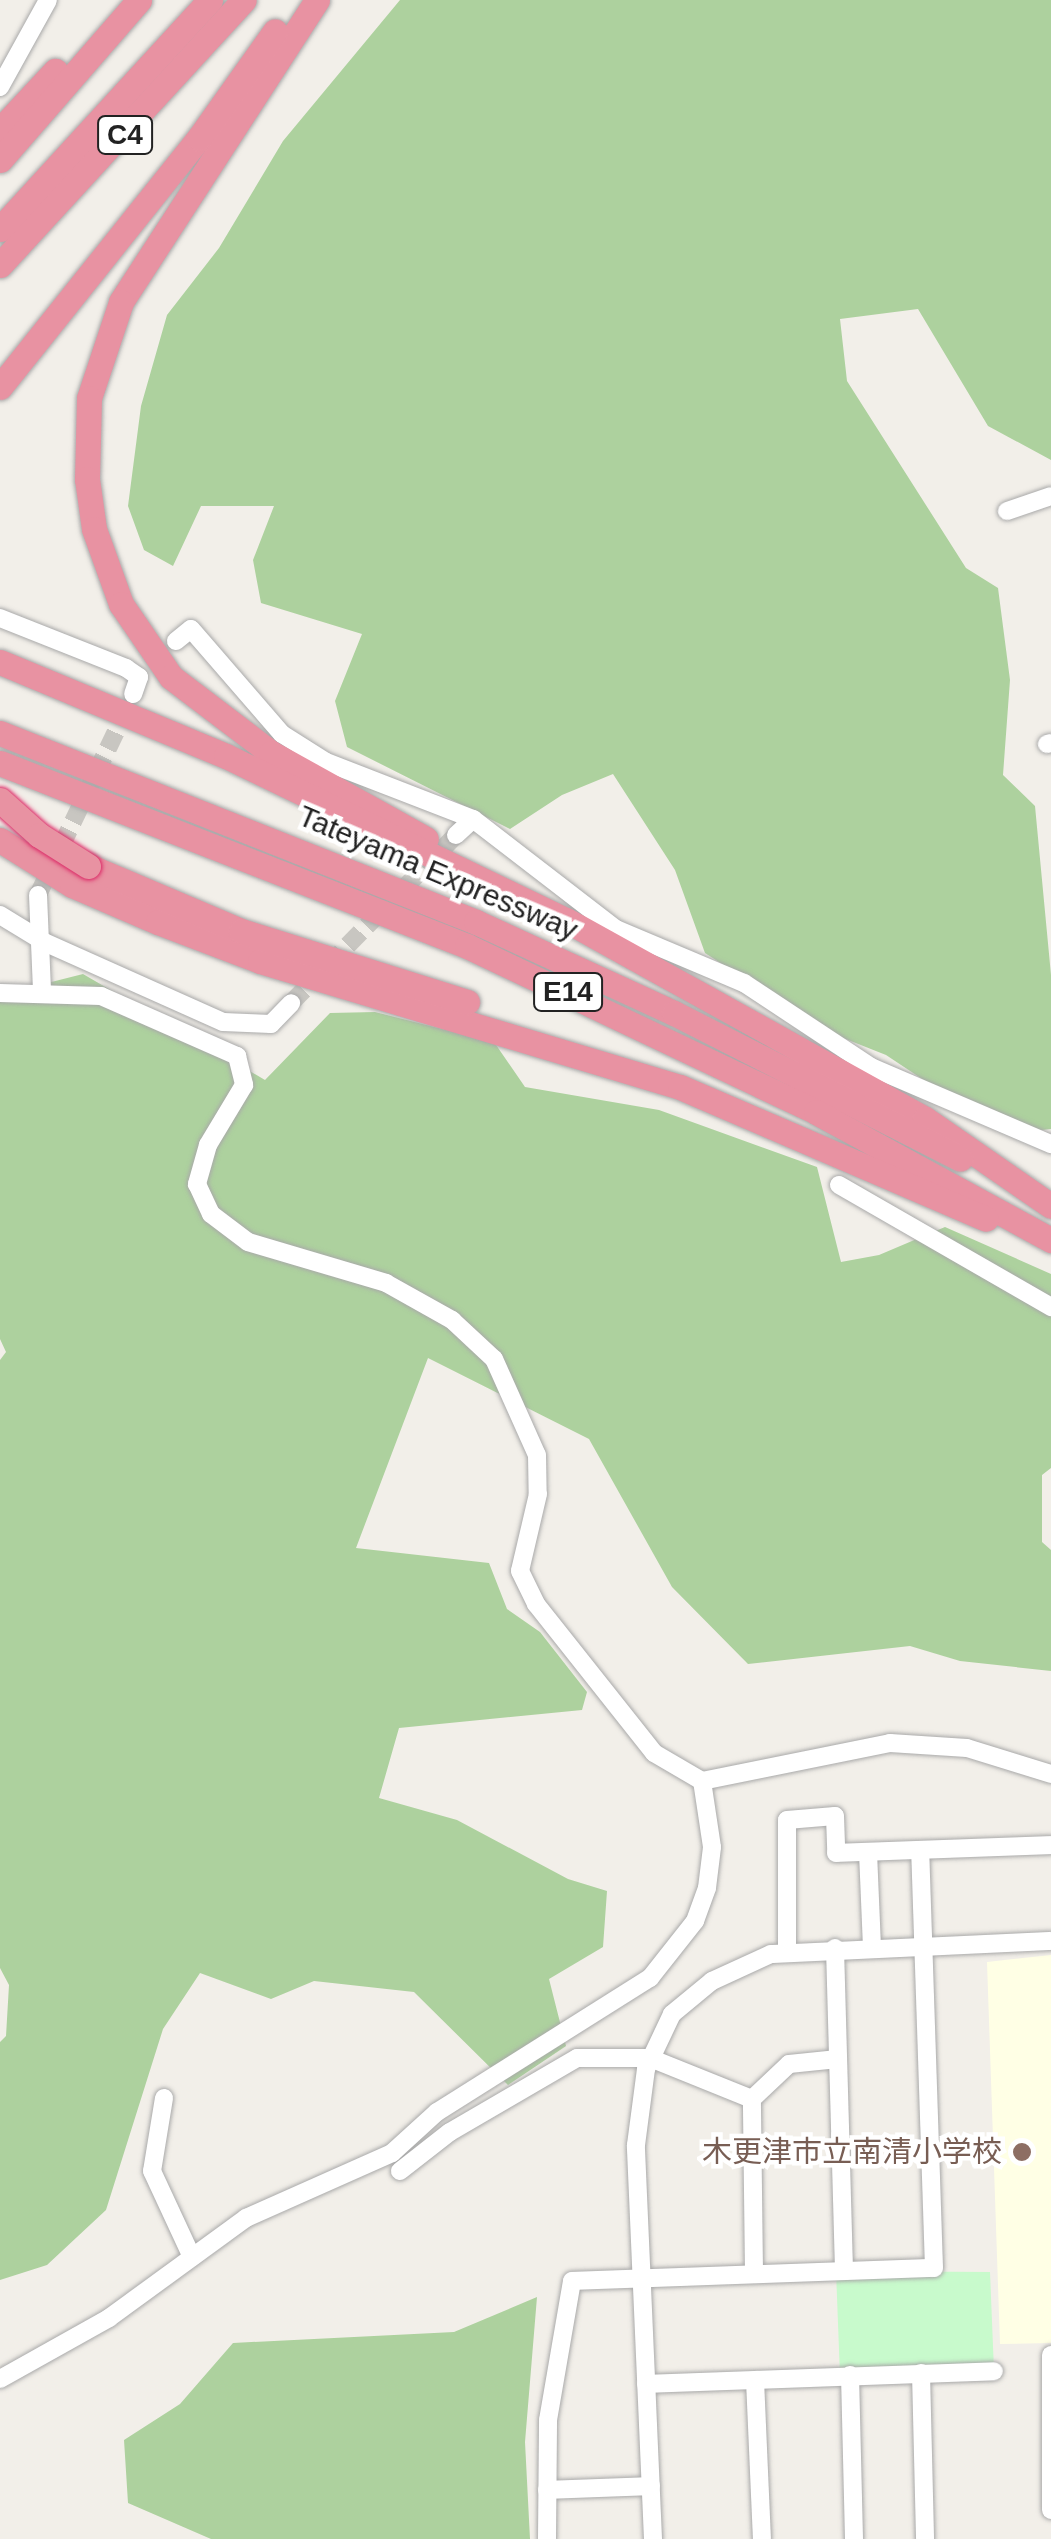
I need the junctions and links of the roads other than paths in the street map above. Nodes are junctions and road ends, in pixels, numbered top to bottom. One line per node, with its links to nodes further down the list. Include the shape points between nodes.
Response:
1 (48, 0): 8 (street)
2 (119, 0): 9 (highway)
3 (139, 0): 10 (highway)
4 (210, 0): 11 (highway, C4)
5 (244, 0): 12 (highway, C4)
6 (297, 0): 13 (highway, via 199,138)
7 (317, 0): 26 (highway, via 121,302 89,398 87,479 94,528 121,604 171,677 228,725 471,863)
8 (0, 88)
9 (0, 130)
10 (0, 160)
11 (0, 229)
12 (0, 266)
13 (0, 387)
14 (1051, 496): 15 (street)
15 (1007, 512)
16 (0, 618): 19 (street, via 126,668 139,677)
17 (176, 641): 23 (street, via 191,628 282,734 326,762)
18 (0, 662): 26 (highway, via 226,756)
19 (134, 694)
20 (0, 733): 36 (highway, Tateyama Expressway / E14, via 476,922 674,1013)
21 (0, 763): 37 (highway, Tateyama Expressway / E14, via 485,954 816,1112)
22 (0, 800): 33 (highway, bridge, via 39,836 88,866 241,930 556,1032)
23 (473, 819): 24 (street); 34 (street, via 616,930 744,983 871,1067)
24 (456, 836)
25 (0, 840): 33 (highway, via 72,885 260,960)
26 (484, 882): 36 (highway, via 566,920 926,1119)
27 (38, 896): 29 (street)
28 (0, 915): 29 (street)
29 (44, 942): 30 (street); 32 (street, via 223,1022 272,1024)
30 (42, 990): 31 (street); 40 (street, via 101,996 237,1056 244,1085 208,1145 197,1184 210,1214 248,1242 386,1284 452,1320 494,1359 536,1455 538,1494 520,1571 536,1604 654,1753)
31 (0, 993)
32 (291, 1003)
33 (680, 1087): 37 (highway)
34 (1051, 1144)
35 (839, 1186): 38 (street)
36 (1051, 1208)
37 (1051, 1243)
38 (1051, 1307)
39 (1051, 1774): 40 (street, via 948,1744 890,1743)
40 (702, 1781): 54 (street, via 712,1846 707,1888 696,1921 650,1978 452,2102 392,2153 282,2198)
41 (1051, 1844): 42 (street)
42 (920, 1850): 43 (street); 45 (street)
43 (868, 1852): 46 (street); 48 (street, via 836,1853 835,1816 787,1820)
44 (1051, 1941): 45 (street)
45 (923, 1945): 46 (street); 55 (street, via 934,2268)
46 (872, 1947): 47 (street)
47 (835, 1948): 48 (street); 50 (street)
48 (787, 1952): 49 (street, via 712,1981 672,2014)
49 (650, 2058): 52 (street); 53 (street, via 576,2058 450,2132); 57 (street, via 636,2132)
50 (838, 2060): 52 (street, via 790,2064); 55 (street)
51 (164, 2098): 54 (street, via 152,2170)
52 (752, 2099): 56 (street)
53 (400, 2171)
54 (192, 2258): 62 (street, via 109,2318)
55 (844, 2270): 56 (street)
56 (754, 2274): 57 (street)
57 (642, 2277): 64 (street); 67 (street, via 572,2281 548,2420)
58 (1051, 2354): 65 (street)
59 (994, 2371): 60 (street)
60 (920, 2373): 61 (street); 73 (street)
61 (850, 2376): 63 (street); 72 (street)
62 (0, 2379)
63 (755, 2380): 64 (street); 71 (street)
64 (646, 2384): 66 (street)
65 (1050, 2457): 68 (street)
66 (650, 2486): 67 (street); 70 (street)
67 (547, 2490): 69 (street)
68 (1051, 2510)
69 (547, 2539)
70 (653, 2539)
71 (762, 2539)
72 (854, 2539)
73 (925, 2539)

